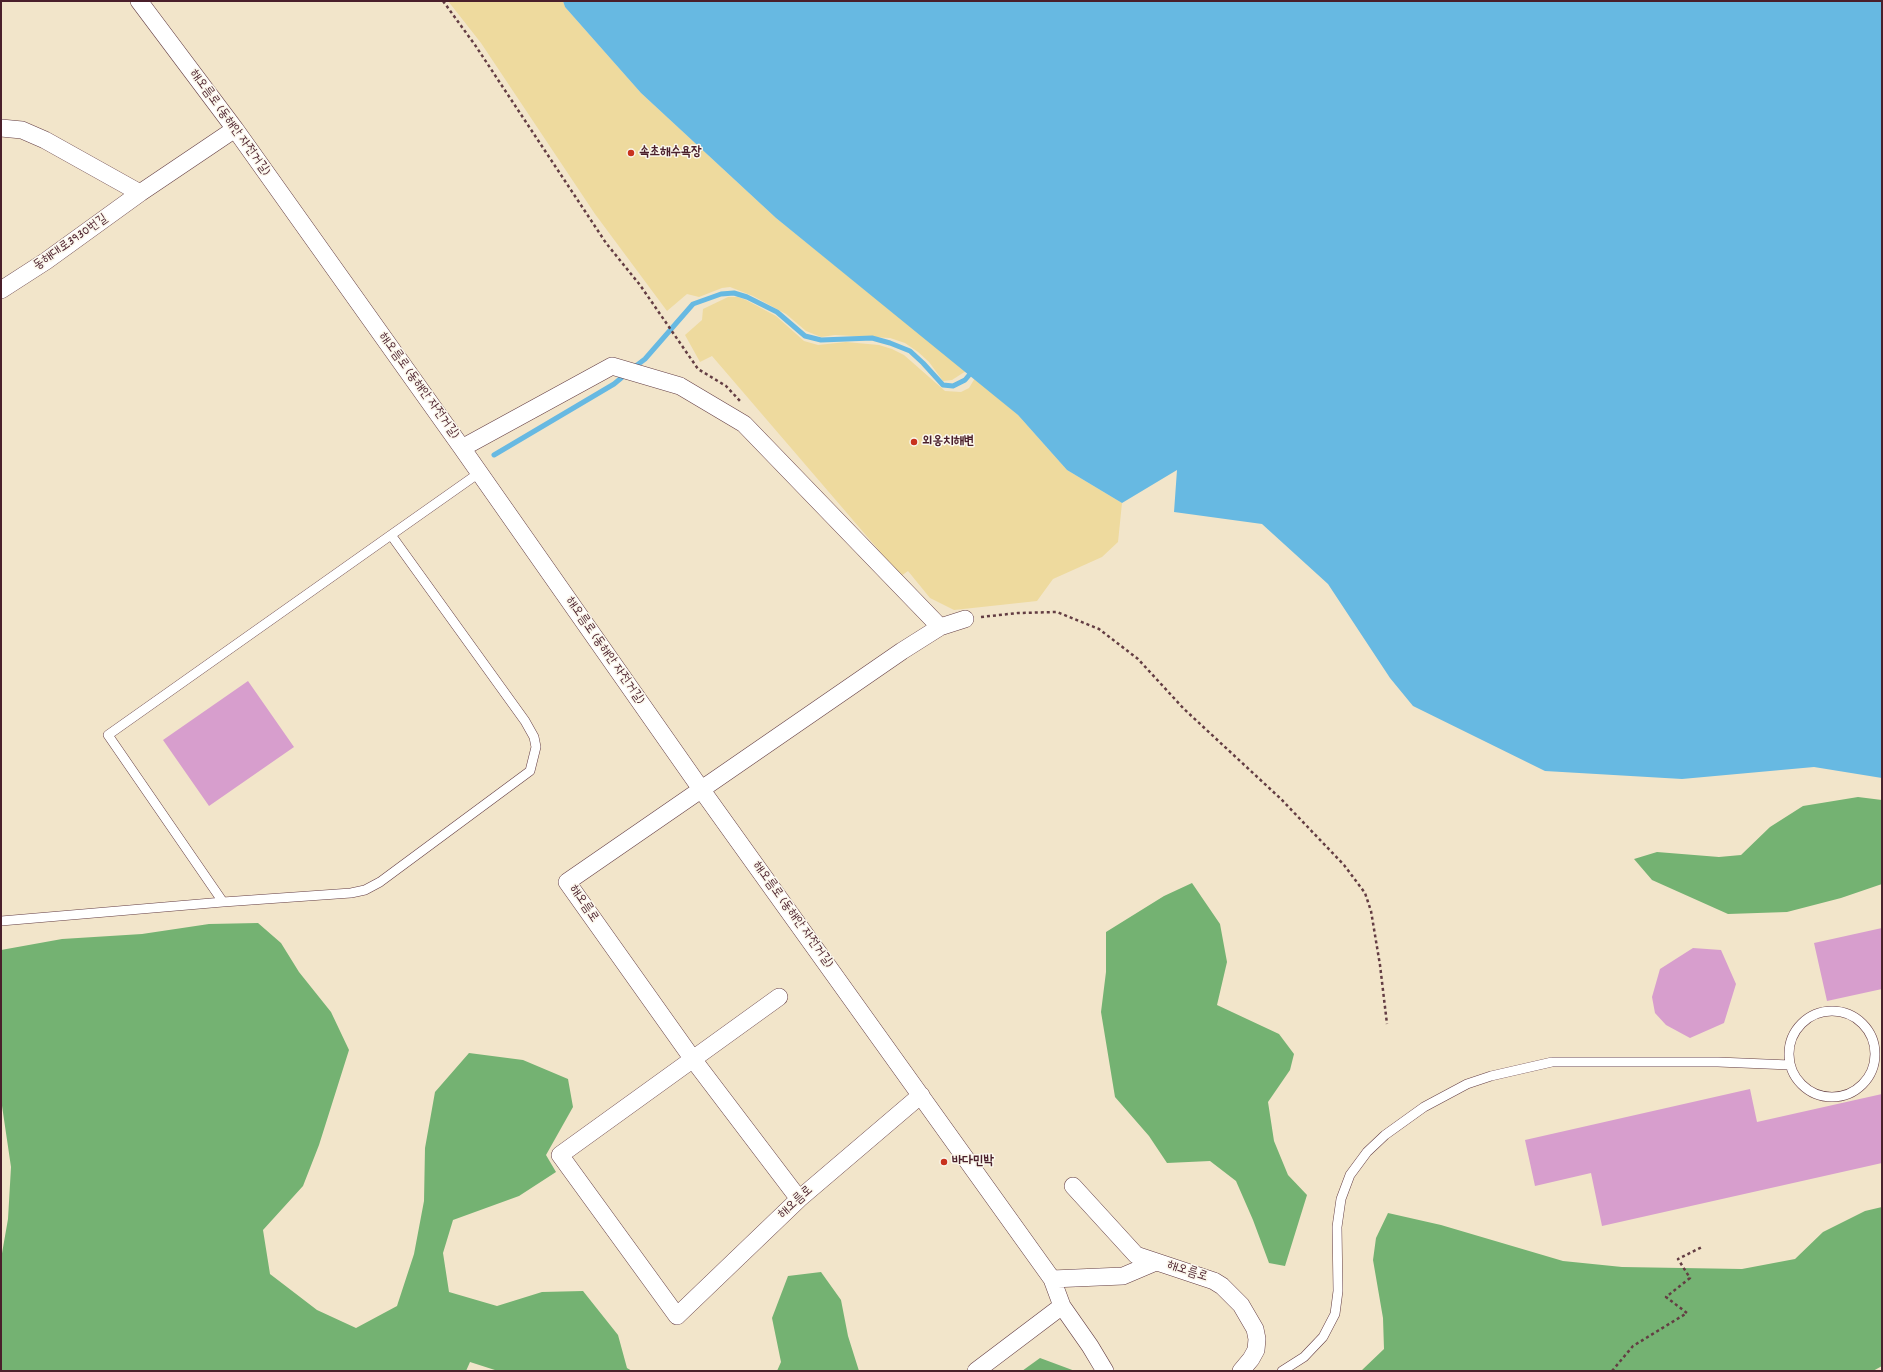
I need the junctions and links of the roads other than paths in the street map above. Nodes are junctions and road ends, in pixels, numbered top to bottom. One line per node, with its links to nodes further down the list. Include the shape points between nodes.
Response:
1 (139, 1): 3 (street, 해오름로 (동해안 자전거길))
2 (2, 123): 4 (street, via 45,140)
3 (235, 129): 4 (street, 동해대로3930번길); 6 (street, 해오름로 (동해안 자전거길))
4 (140, 193): 5 (street, 동해대로3930번길)
5 (1, 290)
6 (462, 448): 7 (street, 해오름로 (동해안 자전거길)); 10 (street, via 612,366 680,386 744,424)
7 (479, 473): 8 (lane); 11 (street, 해오름로 (동해안 자전거길))
8 (391, 535): 12 (lane, via 108,735); 12 (lane, via 525,721 536,746 530,771 380,882 365,890)
9 (965, 619): 10 (street)
10 (940, 627): 11 (street)
11 (701, 788): 15 (street, 해오름로, via 567,882); 17 (street, 해오름로 (동해안 자전거길))
12 (223, 902): 13 (lane)
13 (1, 921)
14 (779, 997): 15 (street)
15 (692, 1058): 19 (street); 19 (street, 해오름로, via 560,1155 677,1316)
16 (1790, 1065): 16 (lane, via 1796,1078 1806,1089 1818,1096 1833,1098 1847,1095 1860,1088 1869,1077 1875,1049 1871,1035 1852,1015 1838,1011 1824,1012 1810,1016 1799,1025 1788,1051); 26 (lane, via 1718,1062 1552,1062 1467,1084 1424,1107 1385,1135 1367,1152 1350,1175 1341,1199 1337,1227 1338,1291 1335,1314 1323,1337 1304,1357)
17 (921, 1095): 19 (street, 해오름로); 21 (street, 해오름로 (동해안 자전거길))
18 (1073, 1186): 20 (street, via 1136,1255)
19 (799, 1199)
20 (1156, 1262): 21 (street, 해오름로, via 1123,1276); 25 (street, 해오름로, via 1214,1281 1241,1305 1255,1329 1257,1339 1256,1350)
21 (1052, 1279): 22 (street, 해오름로 (동해안 자전거길))
22 (1062, 1306): 23 (street); 24 (street, 해오름로 (동해안 자전거길))
23 (976, 1371)
24 (1105, 1371)
25 (1242, 1371)
26 (1282, 1371)

